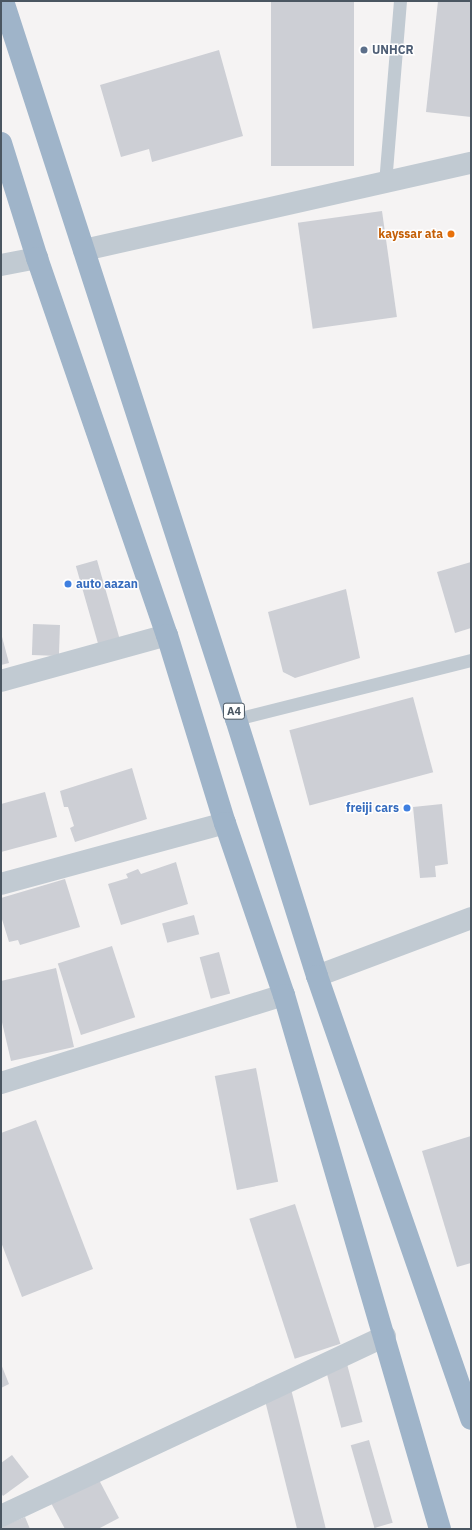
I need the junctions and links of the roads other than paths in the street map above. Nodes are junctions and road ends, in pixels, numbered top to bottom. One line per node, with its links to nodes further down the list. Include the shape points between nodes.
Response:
1 (3, 1): 6 (highway, A4)
2 (400, 1): 5 (lane)
3 (1, 143): 7 (highway)
4 (471, 163): 5 (street)
5 (384, 183): 6 (street)
6 (84, 250): 12 (highway, A4)
7 (38, 258): 8 (street); 9 (highway)
8 (1, 266)
9 (167, 635): 11 (street); 13 (highway)
10 (471, 660): 12 (lane)
11 (1, 681)
12 (236, 719): 16 (highway, A4)
13 (225, 823): 14 (street); 17 (highway)
14 (1, 884)
15 (471, 918): 16 (street)
16 (317, 976): 20 (highway, A4)
17 (284, 995): 18 (street); 19 (highway)
18 (1, 1083)
19 (385, 1336): 21 (street); 22 (highway)
20 (471, 1419)
21 (1, 1516)
22 (440, 1529)

